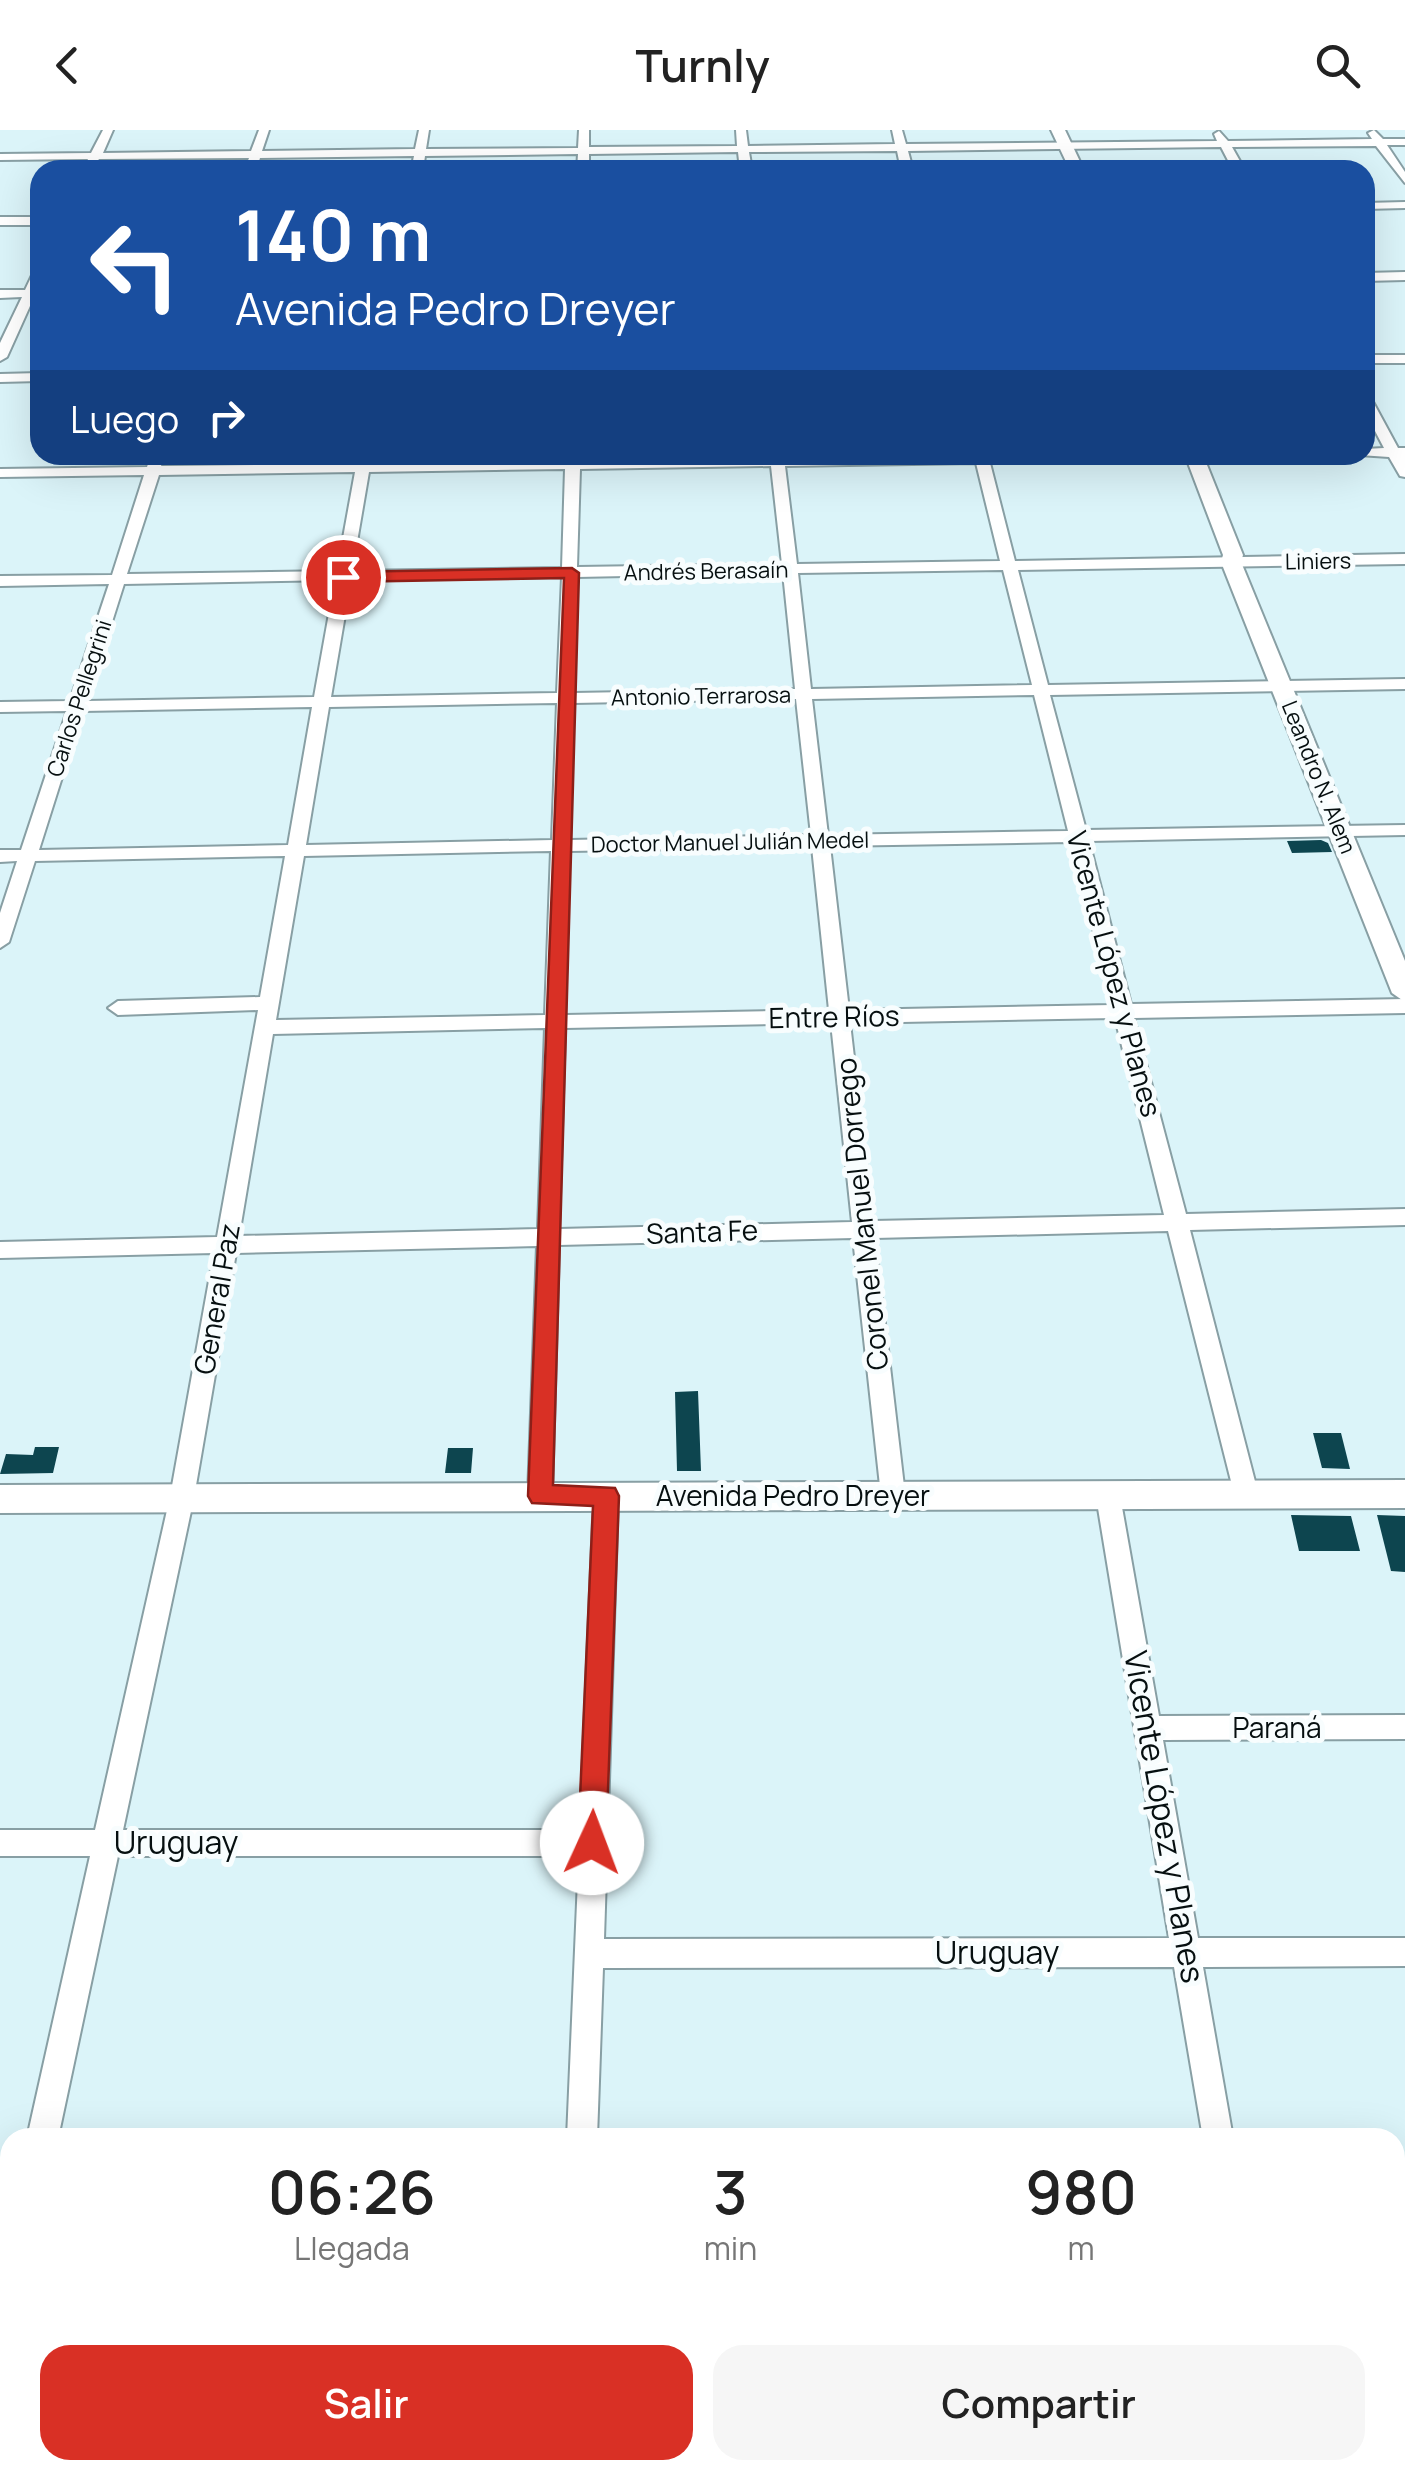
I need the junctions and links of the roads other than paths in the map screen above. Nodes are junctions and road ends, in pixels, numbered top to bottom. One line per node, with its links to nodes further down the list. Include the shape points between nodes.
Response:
1 (108, 130): 18 (street)
2 (264, 130): 17 (street)
3 (424, 130): 16 (street)
4 (584, 130): 15 (street)
5 (741, 130): 14 (street)
6 (897, 130): 13 (street)
7 (1217, 130): 12 (street)
8 (1371, 130): 11 (street)
9 (1058, 137): 12 (street); 13 (street); 26 (main road)
10 (1405, 142): 11 (street)
11 (1380, 143): 12 (street); 28 (street)
12 (1224, 144): 27 (street)
13 (901, 147): 14 (street); 25 (street)
14 (744, 149): 15 (street); 24 (street)
15 (584, 150): 16 (street); 23 (street)
16 (420, 152): 17 (street); 22 (street)
17 (256, 154): 18 (street); 21 (street)
18 (95, 156): 19 (street); 20 (street)
19 (0, 157)
20 (93, 160)
21 (254, 160)
22 (419, 160)
23 (584, 160)
24 (745, 160)
25 (904, 160)
26 (1071, 160)
27 (1233, 160)
28 (1405, 180)
29 (1375, 206): 30 (street)
30 (1405, 206)
31 (0, 221): 32 (street)
32 (30, 221)
33 (1405, 276): 34 (street)
34 (1375, 277)
35 (30, 293): 36 (street)
36 (0, 294)
37 (30, 301): 38 (street)
38 (0, 357)
39 (1405, 358): 40 (street)
40 (1375, 359)
41 (30, 377): 42 (street)
42 (0, 378)
43 (1375, 415): 44 (street)
44 (1400, 452): 45 (street); 54 (street)
45 (1375, 453)
46 (124, 465): 53 (street)
47 (154, 465): 61 (street, Carlos Pellegrini)
48 (363, 465): 60 (street, General Paz)
49 (573, 465): 59 (street)
50 (779, 465): 58 (street, Coronel Manuel Dorrego)
51 (983, 465): 57 (street, Vicente López y Planes)
52 (1190, 465): 56 (main road, Leandro N. Alem, via 1221,556)
53 (0, 473)
54 (1405, 473)
55 (1405, 559): 56 (street, Liniers)
56 (1231, 562): 57 (street, Andrés Berasaín); 64 (main road, Leandro N. Alem)
57 (1009, 566): 58 (street, Andrés Berasaín); 65 (street, Vicente López y Planes)
58 (788, 570): 59 (street, Andrés Berasaín); 66 (street, Coronel Manuel Dorrego)
59 (572, 573): 60 (street, Andrés Berasaín); 67 (street)
60 (343, 577): 61 (street, Andrés Berasaín); 68 (street, General Paz)
61 (119, 580): 62 (street, Andrés Berasaín); 69 (street, Carlos Pellegrini)
62 (0, 582)
63 (1405, 684): 64 (street, Antonio Terrarosa)
64 (1283, 686): 65 (street, Antonio Terrarosa); 71 (main road, Leandro N. Alem)
65 (1042, 689): 66 (street, Antonio Terrarosa); 73 (street, Vicente López y Planes)
66 (805, 694): 67 (street, Antonio Terrarosa); 74 (street, Coronel Manuel Dorrego)
67 (567, 698): 68 (street, Antonio Terrarosa); 75 (street)
68 (320, 702): 69 (street, Antonio Terrarosa); 76 (street, General Paz)
69 (75, 707): 70 (street, Antonio Terrarosa); 77 (street, Carlos Pellegrini)
70 (0, 708)
71 (1340, 830): 72 (street, Doctor Manuel Julián Medel); 73 (street, Doctor Manuel Julián Medel); 80 (main road, Leandro N. Alem)
72 (1405, 830)
73 (1077, 835): 74 (street, Doctor Manuel Julián Medel); 84 (street, Vicente López y Planes)
74 (821, 841): 75 (street, Doctor Manuel Julián Medel); 85 (street, Coronel Manuel Dorrego)
75 (563, 846): 76 (street, Doctor Manuel Julián Medel); 86 (street)
76 (294, 849): 77 (street, Doctor Manuel Julián Medel); 81 (street, General Paz)
77 (28, 855): 78 (street, Doctor Manuel Julián Medel); 79 (street, Carlos Pellegrini)
78 (0, 856)
79 (0, 942)
80 (1405, 993)
81 (266, 1003): 83 (street); 87 (street, General Paz)
82 (1405, 1006): 84 (street, Entre Ríos)
83 (118, 1008)
84 (1125, 1011): 85 (street, Entre Ríos); 89 (street, Vicente López y Planes)
85 (840, 1017): 86 (street, Entre Ríos); 90 (street, Coronel Manuel Dorrego)
86 (556, 1022): 87 (street, Entre Ríos); 91 (street)
87 (262, 1028): 92 (street, General Paz)
88 (1405, 1217): 89 (street, Santa Fe)
89 (1178, 1220): 90 (street, Santa Fe); 94 (street, Vicente López y Planes)
90 (864, 1228): 91 (street, Santa Fe); 96 (street, Coronel Manuel Dorrego)
91 (548, 1236): 92 (street, Santa Fe); 97 (street)
92 (227, 1246): 93 (street, Santa Fe); 100 (street, General Paz)
93 (0, 1250)
94 (1246, 1494): 95 (main road, Avenida Pedro Dreyer); 99 (main road, Avenida Pedro Dreyer)
95 (1405, 1494)
96 (893, 1495): 98 (main road, Avenida Pedro Dreyer); 99 (main road, Avenida Pedro Dreyer)
97 (540, 1496): 98 (main road, Avenida Pedro Dreyer); 100 (main road, Avenida Pedro Dreyer)
98 (606, 1496): 106 (street)
99 (1108, 1496): 102 (street, Vicente López y Planes)
100 (182, 1498): 101 (main road, Avenida Pedro Dreyer); 105 (street, General Paz)
101 (0, 1499)
102 (1150, 1728): 103 (street, Paraná); 107 (street, Vicente López y Planes)
103 (1405, 1728)
104 (0, 1843): 105 (street, Uruguay)
105 (106, 1843): 106 (street, Uruguay); 110 (street, General Paz)
106 (592, 1843): 109 (street)
107 (1186, 1952): 108 (street, Uruguay); 109 (street, Uruguay); 112 (street, Vicente López y Planes)
108 (1405, 1952)
109 (589, 1954): 111 (street)
110 (44, 2128)
111 (582, 2128)
112 (1216, 2128)

